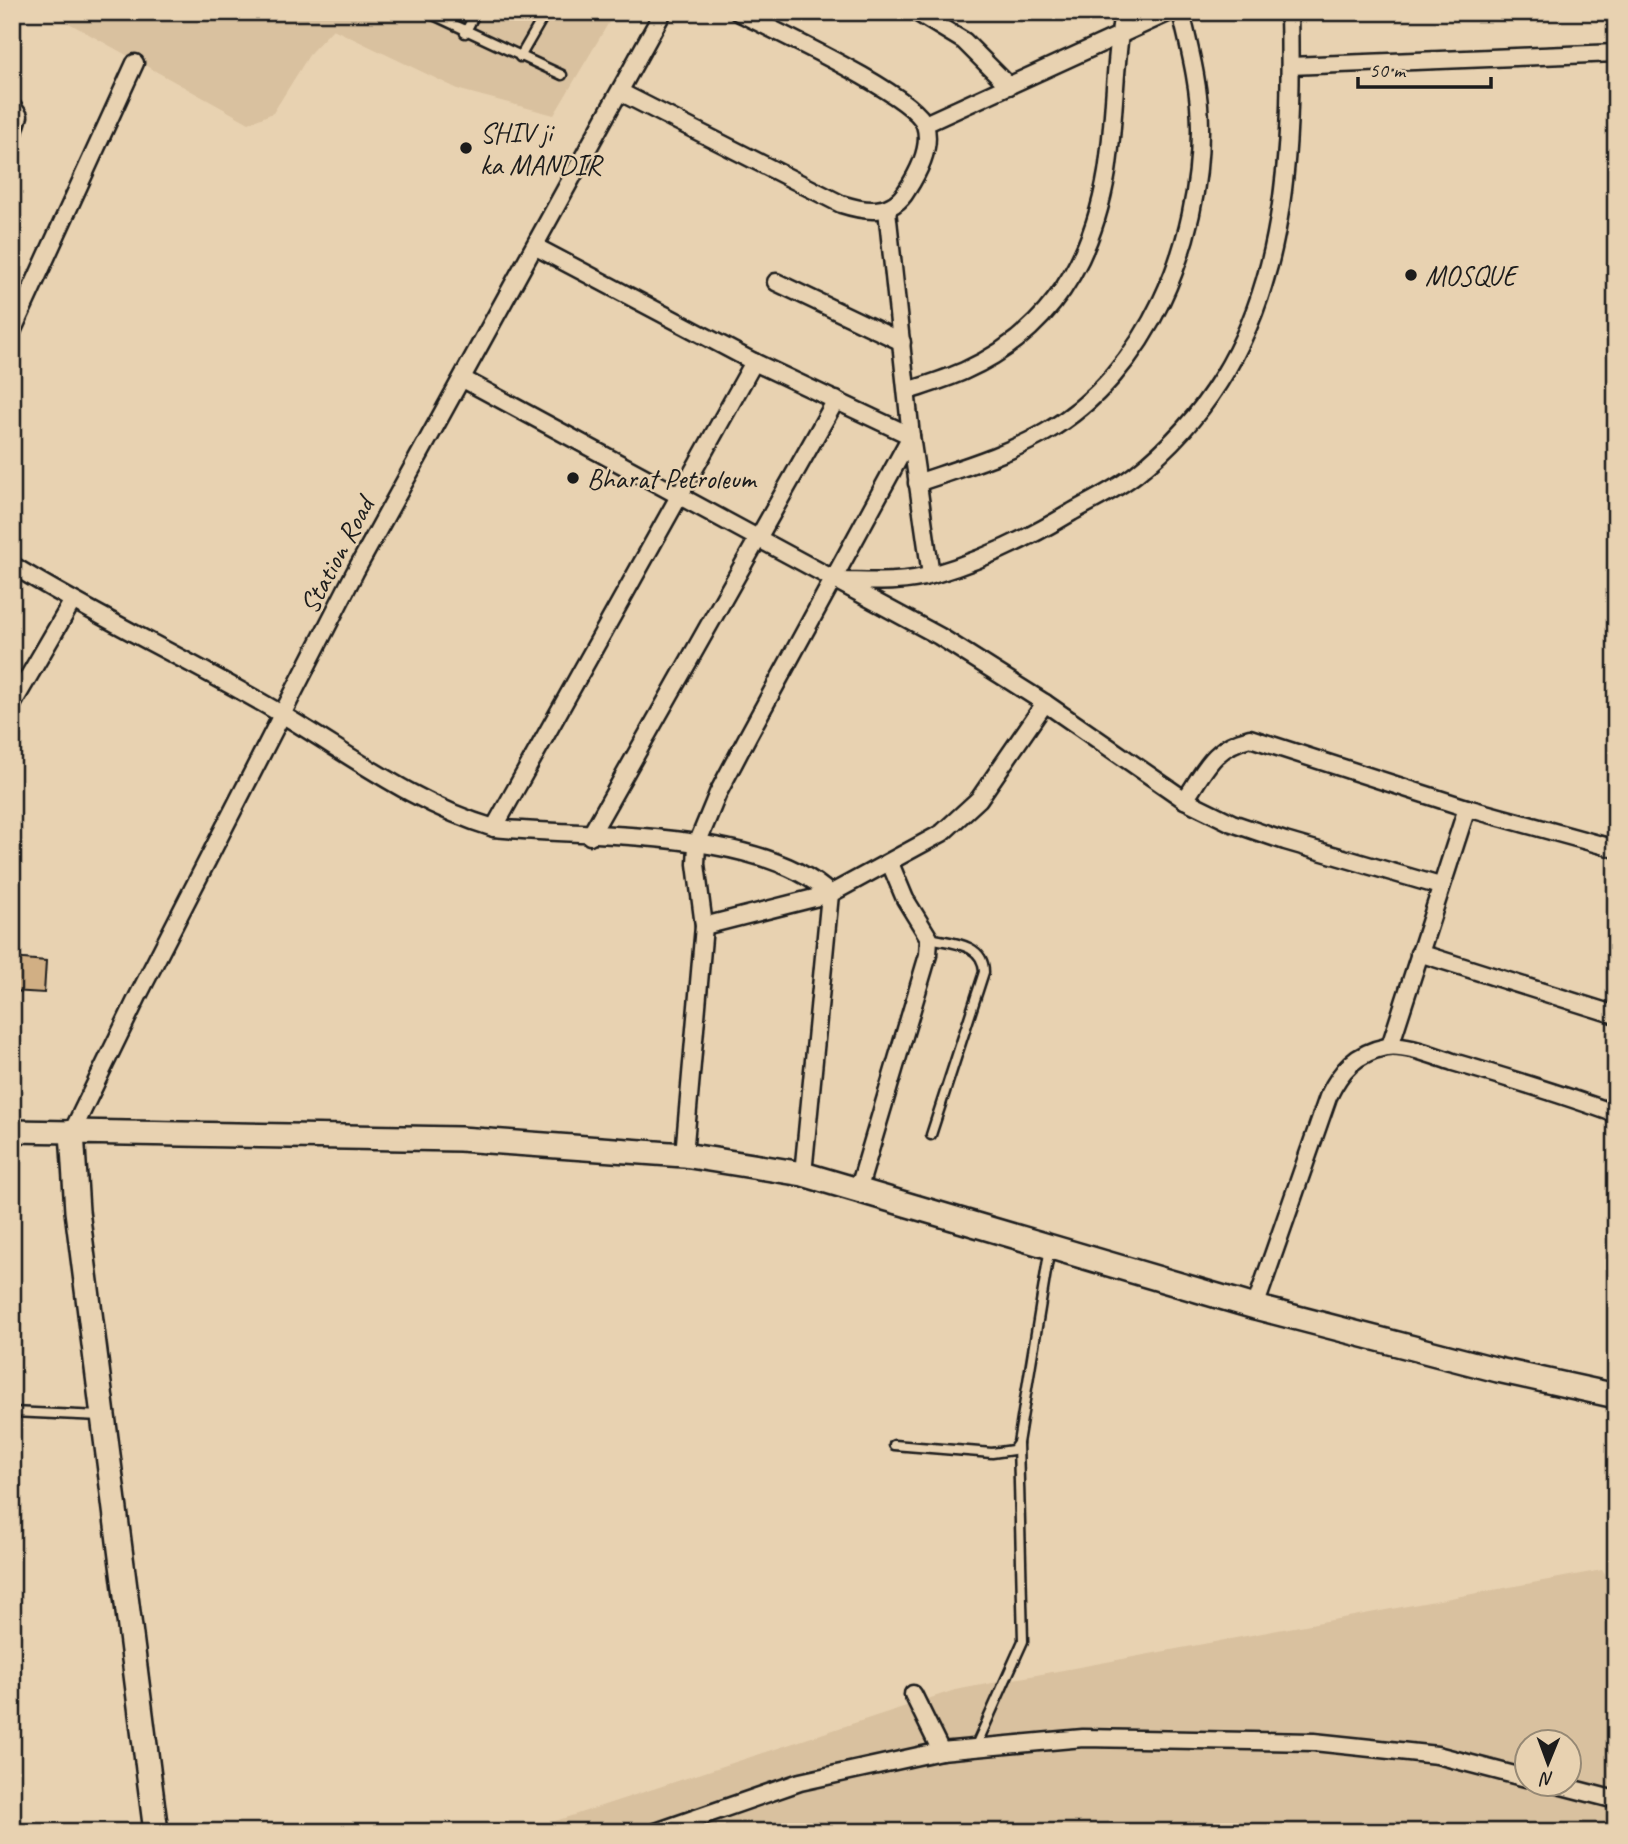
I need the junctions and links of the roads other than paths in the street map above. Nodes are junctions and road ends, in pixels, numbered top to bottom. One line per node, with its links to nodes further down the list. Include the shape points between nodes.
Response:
1 (427, 12): 11 (lane)
2 (476, 12): 11 (lane)
3 (546, 12): 14 (lane)
4 (663, 12): 19 (street, Station Road)
5 (738, 12): 21 (street, via 883,88 912,108)
6 (916, 12): 18 (street, via 964,41)
7 (1123, 12): 12 (street)
8 (1170, 12): 12 (street)
9 (1181, 12): 33 (street, via 1194,66 1200,127 1197,186 1187,232 1166,290 1131,354 1091,398 1047,431 989,459)
10 (1289, 12): 16 (street)
11 (465, 33): 14 (lane)
12 (1119, 36): 18 (street); 30 (street, via 1107,171 1098,217 1082,261 1051,307 1014,342 964,371)
13 (1616, 53): 16 (street)
14 (520, 57): 17 (lane)
15 (135, 63): 26 (street)
16 (1290, 66): 37 (street, via 1288,143 1278,226 1259,302 1232,366 1191,423 1135,475 1056,522)
17 (562, 75)
18 (1009, 86): 21 (street)
19 (620, 92): 23 (street, via 841,204 865,212); 24 (street, Station Road)
20 (12, 106): 22 (street, via 19,116)
21 (925, 124): 23 (street, via 926,144 919,171 903,198)
22 (12, 139)
23 (887, 209): 27 (street)
24 (536, 247): 28 (street); 29 (street, Station Road)
25 (776, 282): 27 (street)
26 (12, 332)
27 (902, 342): 30 (street)
28 (754, 362): 31 (street); 34 (street)
29 (463, 379): 34 (street); 42 (street, Station Road)
30 (908, 391): 32 (street)
31 (836, 400): 32 (street); 35 (street)
32 (911, 436): 33 (street); 38 (street)
33 (918, 483): 37 (street)
34 (680, 495): 35 (street); 45 (street)
35 (758, 536): 38 (street); 46 (street)
36 (12, 565): 39 (street)
37 (931, 575): 38 (street)
38 (835, 581): 40 (street, via 939,636); 47 (street, via 742,747)
39 (72, 602): 41 (street); 42 (street)
40 (1045, 703): 43 (street); 49 (street, via 979,799 942,832)
41 (12, 705)
42 (281, 713): 45 (street, via 414,796); 59 (street, Station Road)
43 (1185, 800): 44 (street, via 1217,752 1250,738); 50 (street, via 1242,827)
44 (1466, 808): 48 (street); 50 (street)
45 (494, 828): 46 (street)
46 (590, 835): 47 (street)
47 (697, 844): 51 (street, via 788,865); 52 (street)
48 (1616, 849)
49 (890, 863): 51 (street); 53 (street)
50 (1440, 886): 54 (street)
51 (830, 894): 52 (street); 62 (street)
52 (704, 926): 61 (street)
53 (929, 938): 60 (lane, via 971,949 984,960); 63 (street, via 928,955)
54 (1419, 953): 55 (street); 56 (street)
55 (1616, 1015)
56 (1390, 1046): 57 (street); 65 (street, via 1350,1062 1338,1075)
57 (1616, 1114)
58 (12, 1131): 59 (street)
59 (72, 1132): 61 (main road, via 460,1139); 68 (main road, via 76,1199)
60 (931, 1135)
61 (684, 1155): 62 (main road)
62 (803, 1174): 63 (main road)
63 (858, 1191): 64 (main road)
64 (1050, 1245): 65 (main road); 69 (lane)
65 (1255, 1307): 66 (main road)
66 (1616, 1396)
67 (12, 1412): 68 (lane)
68 (104, 1416): 77 (main road)
69 (1018, 1443): 70 (lane, via 1002,1454); 72 (lane, via 1023,1641)
70 (894, 1445)
71 (914, 1694): 73 (street)
72 (974, 1748): 73 (street); 74 (street, via 1083,1738 1314,1742 1437,1755)
73 (941, 1751): 78 (street, via 800,1782)
74 (1512, 1774)
75 (1582, 1791): 76 (street)
76 (1616, 1800)
77 (156, 1832)
78 (656, 1832)

